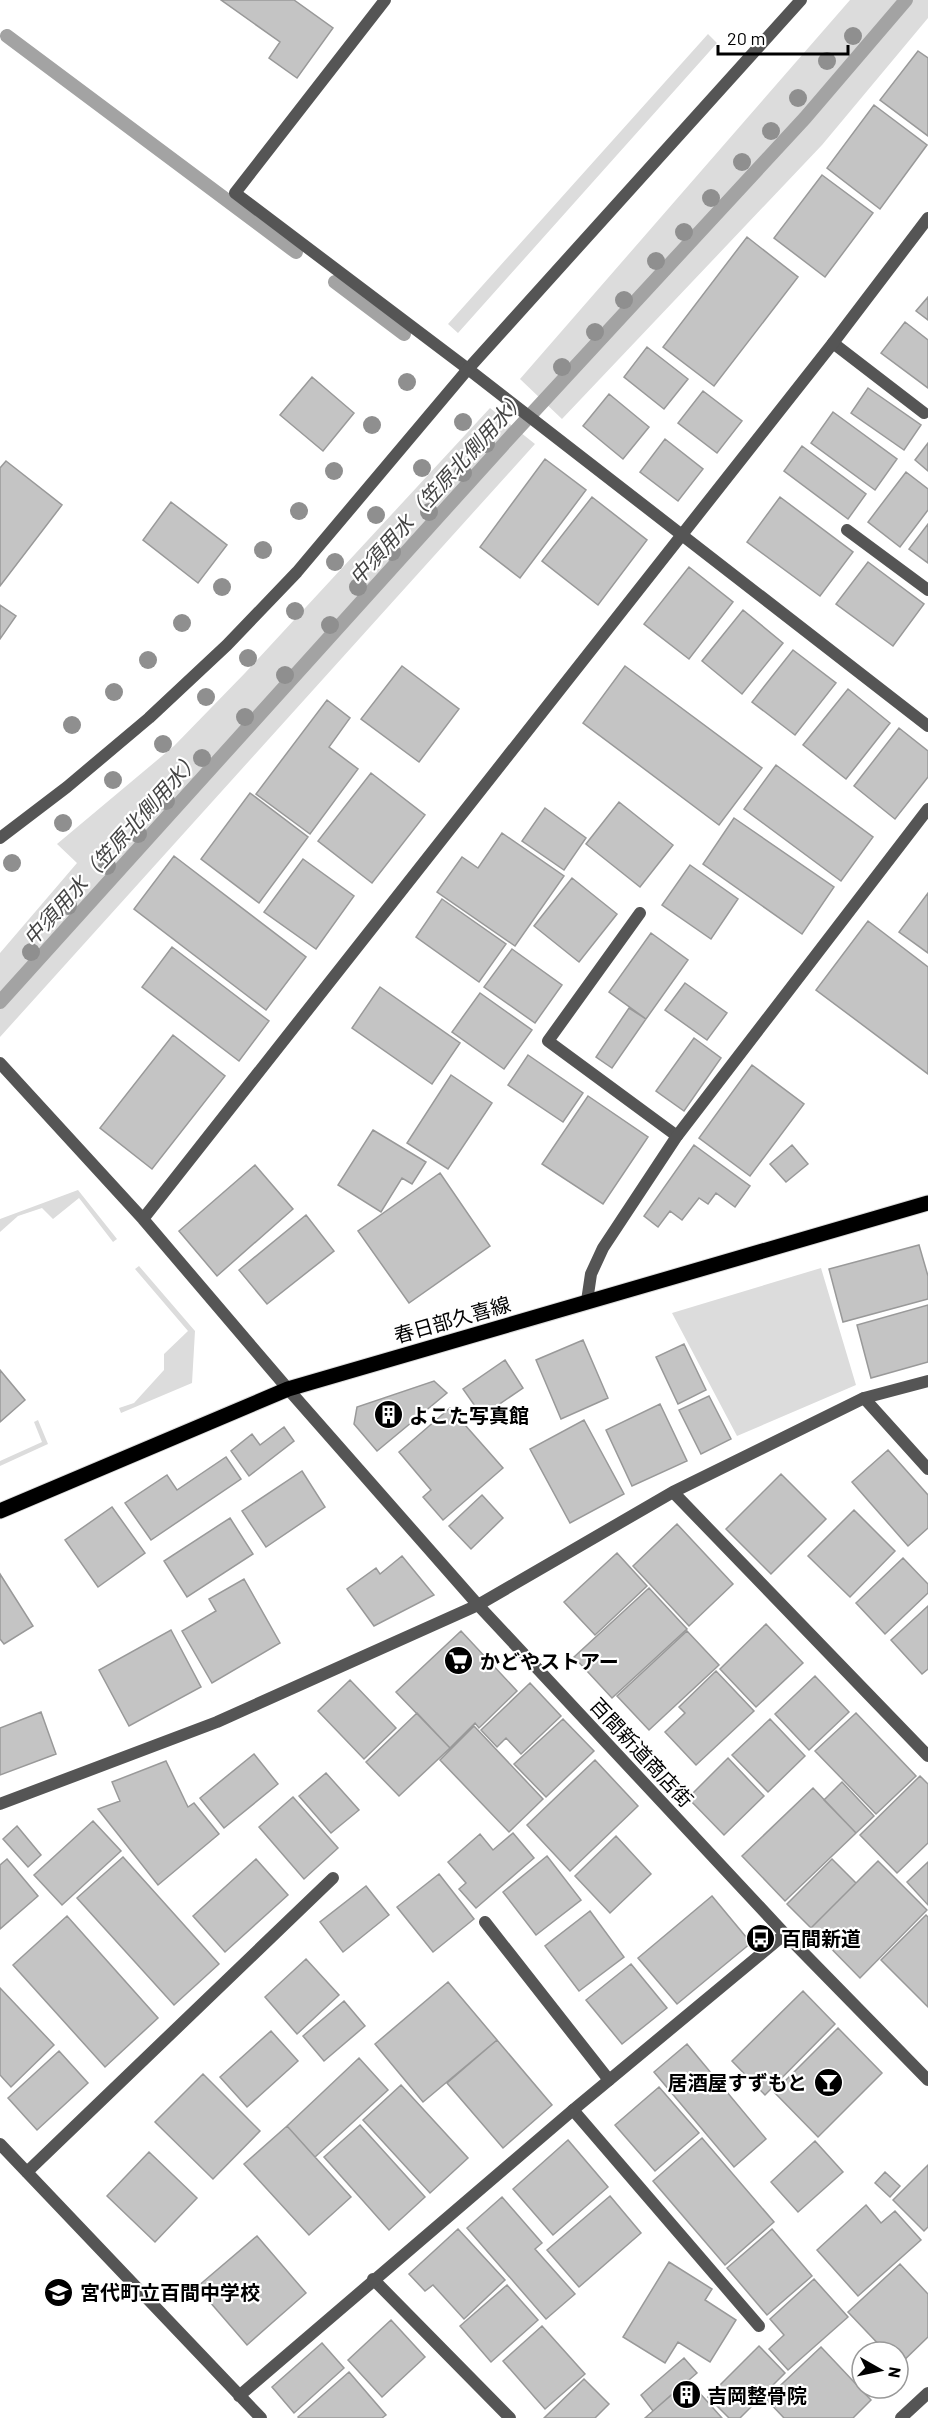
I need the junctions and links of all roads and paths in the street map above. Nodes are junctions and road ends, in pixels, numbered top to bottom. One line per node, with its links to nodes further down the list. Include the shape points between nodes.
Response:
1 (384, 0): 5 (street, via 236,193)
2 (801, 0): 5 (street)
3 (928, 218): 4 (street)
4 (833, 343): 6 (street); 8 (street)
5 (468, 369): 8 (street); 12 (street, via 297,572 227,645 68,788)
6 (924, 413)
7 (847, 530): 9 (street)
8 (680, 535): 10 (street); 17 (street)
9 (928, 590)
10 (928, 726)
11 (928, 809): 15 (street)
12 (0, 838)
13 (640, 913): 15 (street, via 548,1041)
14 (0, 1063): 17 (street, 百間新道商店街)
15 (677, 1136): 18 (street, via 603,1248 591,1274)
16 (928, 1203): 18 (main road, 春日部久喜線)
17 (142, 1219): 20 (street, 百間新道商店街)
18 (587, 1301): 20 (main road, 春日部久喜線)
19 (928, 1381): 21 (street)
20 (288, 1389): 24 (main road, 春日部久喜線); 25 (street, 百間新道商店街)
21 (864, 1398): 22 (street); 23 (street)
22 (928, 1468)
23 (673, 1492): 25 (street); 26 (street)
24 (0, 1511)
25 (478, 1605): 27 (street, via 217,1722); 30 (street, 百間新道商店街)
26 (928, 1756)
27 (0, 1804)
28 (333, 1878): 35 (street)
29 (485, 1922): 31 (street)
30 (785, 1934): 31 (street); 32 (street, 百間新道商店街)
31 (609, 2080): 33 (street)
32 (928, 2080)
33 (573, 2110): 36 (street); 37 (street)
34 (0, 2144): 35 (street)
35 (27, 2172): 39 (street)
36 (374, 2279): 39 (street); 41 (street)
37 (759, 2326)
38 (928, 2393): 42 (street)
39 (239, 2396): 40 (street)
40 (261, 2418)
41 (510, 2418)
42 (901, 2418)

